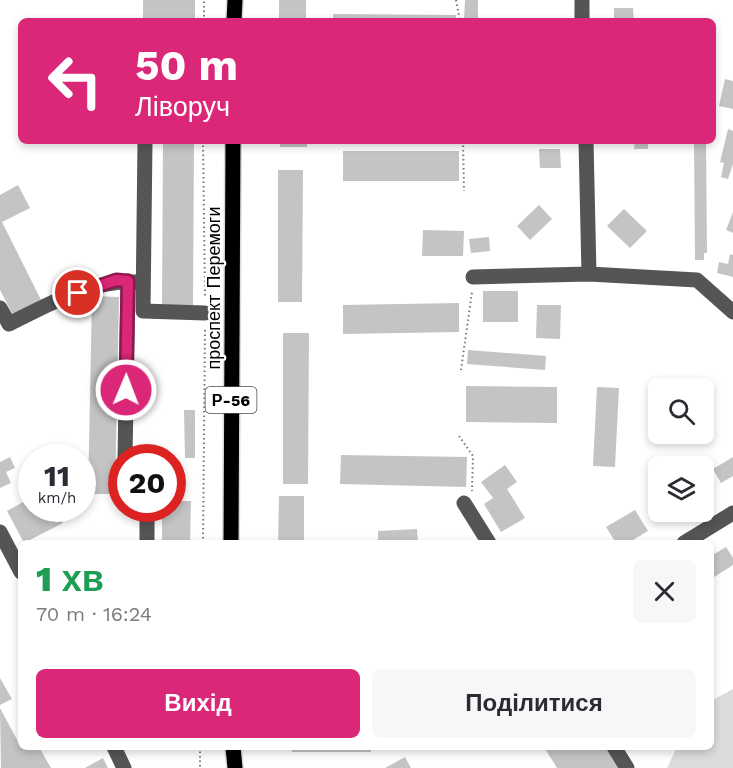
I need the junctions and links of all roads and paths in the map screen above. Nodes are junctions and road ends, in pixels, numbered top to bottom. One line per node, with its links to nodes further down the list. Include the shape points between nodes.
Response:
1 (204, 0): 5 (path)
2 (235, 0): 6 (main road)
3 (456, 0): 7 (path)
4 (582, 0): 8 (street)
5 (204, 18)
6 (234, 18)
7 (459, 18)
8 (582, 18)
9 (145, 144): 17 (street)
10 (203, 144): 20 (path)
11 (233, 144): 30 (main road, проспект Перемоги / Р-56)
12 (463, 144): 14 (path)
13 (586, 144): 15 (street)
14 (464, 191)
15 (589, 274): 16 (street); 19 (street, via 697,280)
16 (473, 277): 21 (path)
17 (136, 282): 18 (street, via 116,280 57,300 9,324); 20 (street, via 143,311); 23 (street)
18 (0, 308)
19 (733, 312)
20 (205, 313): 29 (path)
21 (461, 370)
22 (459, 436): 24 (path, via 473,456 473,489)
23 (126, 444)
24 (464, 503): 31 (street)
25 (733, 513): 32 (street)
26 (147, 522): 28 (street)
27 (0, 532): 33 (street)
28 (147, 540)
29 (203, 540)
30 (231, 540)
31 (487, 540)
32 (689, 540)
33 (18, 566)
34 (115, 750): 38 (street)
35 (200, 750): 39 (path)
36 (233, 750): 40 (main road)
37 (616, 750): 41 (street)
38 (124, 768)
39 (200, 768)
40 (235, 768)
41 (627, 768)

